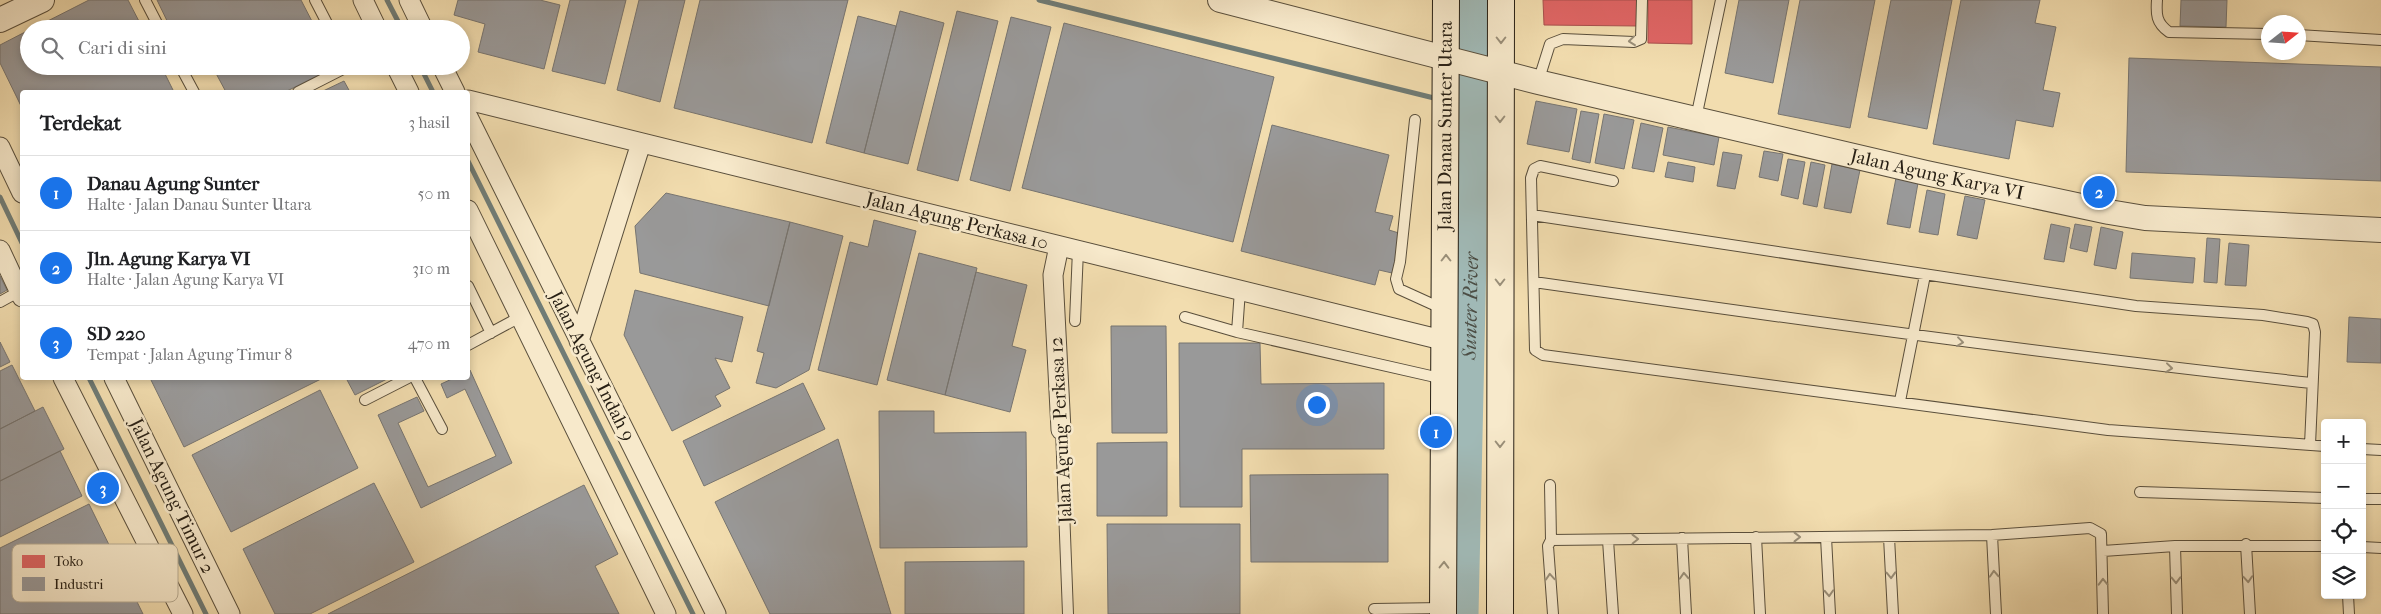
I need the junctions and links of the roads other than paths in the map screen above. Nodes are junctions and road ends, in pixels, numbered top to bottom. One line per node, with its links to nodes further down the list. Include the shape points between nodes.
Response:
1 (42, 0): 12 (street)
2 (145, 0): 13 (lane)
3 (315, 0): 14 (lane)
4 (363, 0): 15 (street)
5 (409, 0): 16 (street)
6 (1220, 0): 20 (street, Jalan Agung Karya VI)
7 (1446, 0): 20 (main road, Jalan Danau Sunter Utara)
8 (1501, 0): 21 (main road, one-way to 21)
9 (1642, 0): 26 (lane, one-way to 26, via 1641,39 1634,42 1563,38 1555,41 1550,44)
10 (1721, 0): 32 (lane)
11 (2157, 0): 17 (lane, via 2158,22 2169,32)
12 (0, 20)
13 (155, 20)
14 (325, 20)
15 (373, 20)
16 (419, 20)
17 (2261, 34)
18 (2306, 35): 19 (lane)
19 (2381, 40)
20 (1449, 62): 21 (street, Jalan Agung Karya VI); 52 (main road, Jalan Danau Sunter Utara, one-way to 20)
21 (1495, 70): 26 (street, Jalan Agung Karya VI); 104 (main road, one-way to 104)
22 (185, 75): 27 (lane)
23 (331, 75): 28 (lane)
24 (400, 75): 29 (street)
25 (446, 75): 30 (street)
26 (1538, 82): 32 (street, Jalan Agung Karya VI)
27 (193, 90)
28 (302, 90)
29 (408, 90)
30 (454, 90)
31 (470, 100): 35 (street, Jalan Agung Perkasa 10)
32 (1696, 118): 41 (street, Jalan Agung Karya VI, via 1926,173 2145,218)
33 (1415, 120): 52 (lane, via 1396,280 1399,289)
34 (470, 121): 59 (street, Jalan Agung Indah 9)
35 (641, 143): 42 (street, Jalan Agung Perkasa 10); 59 (street)
36 (0, 147): 38 (street)
37 (1613, 181): 40 (lane, via 1540,166 1534,169 1531,178)
38 (20, 189)
39 (470, 214): 53 (street)
40 (1532, 215): 45 (lane); 46 (lane)
41 (2381, 230)
42 (1059, 246): 44 (street, Jalan Agung Perkasa 10); 71 (street, Jalan Agung Perkasa 12, via 1053,275)
43 (0, 250): 49 (street)
44 (1078, 250): 48 (street, Jalan Agung Perkasa 10); 55 (lane)
45 (1925, 275): 58 (lane); 67 (lane, via 2136,306 2263,315 2308,322 2313,324 2316,332)
46 (1534, 282): 58 (lane); 69 (lane, via 1535,350 1543,355)
47 (470, 290): 57 (lane)
48 (1240, 290): 56 (lane); 60 (street, Jalan Agung Perkasa 10)
49 (20, 292)
50 (20, 294): 51 (lane)
51 (0, 302)
52 (1446, 310): 60 (main road, Jalan Danau Sunter Utara)
53 (520, 317): 57 (lane); 101 (street)
54 (1185, 317): 56 (lane)
55 (1075, 321)
56 (1237, 332): 66 (lane)
57 (491, 333): 61 (lane)
58 (1912, 336): 67 (lane, one-way to 67); 69 (lane)
59 (580, 341): 102 (street, Jalan Agung Indah 9)
60 (1446, 341): 66 (main road, Jalan Danau Sunter Utara)
61 (470, 344)
62 (64, 380): 88 (street)
63 (115, 380): 100 (street, Jalan Agung Timur 2)
64 (404, 380): 68 (lane)
65 (416, 380): 70 (lane)
66 (1446, 380): 98 (main road, Jalan Danau Sunter Utara, one-way to 66)
67 (2312, 383): 72 (lane)
68 (365, 400)
69 (1900, 401): 72 (lane, via 2108,430)
70 (442, 428)
71 (1061, 430): 103 (lane, Jalan Agung Perkasa 12)
72 (2310, 445): 73 (lane)
73 (2321, 446)
74 (2366, 448): 75 (lane)
75 (2381, 450)
76 (1550, 485): 86 (lane)
77 (2140, 492): 78 (lane)
78 (2321, 498)
79 (2366, 499): 80 (lane)
80 (2381, 500)
81 (1992, 535): 83 (lane); 94 (lane, via 2090,528 2101,534); 111 (lane, one-way to 81)
82 (1826, 537): 83 (lane); 85 (lane, one-way to 82); 109 (lane, one-way to 109)
83 (1889, 537): 110 (lane, one-way to 110)
84 (1682, 538): 85 (lane); 87 (lane, one-way to 84); 107 (lane, one-way to 84)
85 (1756, 538): 108 (lane)
86 (1551, 540): 87 (lane); 105 (lane, one-way to 86, via 1548,546)
87 (1608, 540): 106 (lane)
88 (147, 544)
89 (2246, 544): 90 (lane); 91 (lane); 114 (lane, one-way to 114)
90 (2175, 546): 94 (lane); 113 (lane, one-way to 113)
91 (2321, 546)
92 (2366, 547): 93 (lane)
93 (2381, 548)
94 (2102, 551): 112 (lane, one-way to 94)
95 (2348, 599): 115 (lane)
96 (177, 602): 99 (street)
97 (1374, 609): 98 (lane)
98 (1443, 611)
99 (183, 614)
100 (230, 614)
101 (666, 614)
102 (716, 614)
103 (1068, 614)
104 (1500, 614)
105 (1552, 614)
106 (1613, 614)
107 (1686, 614)
108 (1760, 614)
109 (1830, 614)
110 (1892, 614)
111 (1996, 614)
112 (2104, 614)
113 (2177, 614)
114 (2250, 614)
115 (2349, 614)

